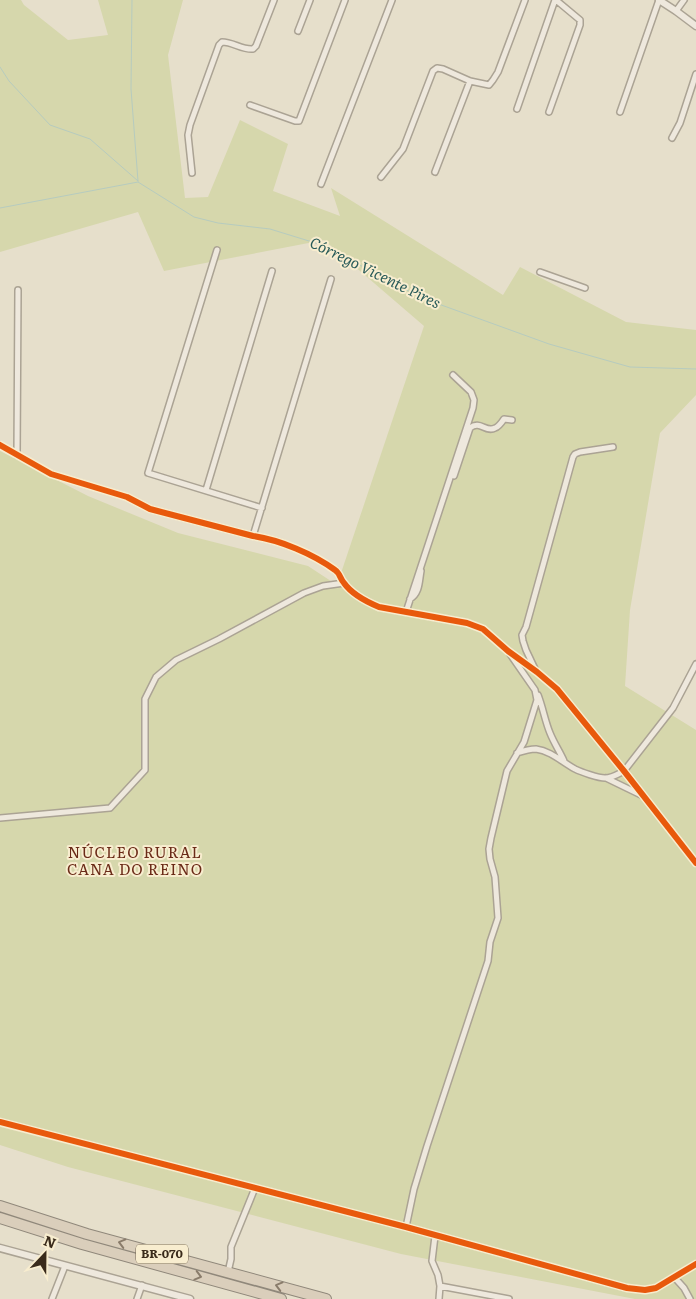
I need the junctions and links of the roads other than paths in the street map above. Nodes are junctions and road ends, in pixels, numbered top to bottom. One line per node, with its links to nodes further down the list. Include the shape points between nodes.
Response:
1 (274, 0): 20 (street, via 253,49 226,42 219,45 190,124)
2 (310, 0): 11 (street)
3 (345, 0): 14 (street, via 300,120)
4 (392, 0): 22 (street)
5 (525, 0): 13 (street, via 493,80 489,85)
6 (555, 0): 15 (street); 16 (street, via 577,16 580,25)
7 (659, 0): 9 (street); 17 (street)
8 (684, 0): 9 (street)
9 (676, 11): 10 (street)
10 (696, 26)
11 (298, 31)
12 (696, 74): 18 (street)
13 (470, 81): 19 (street); 21 (street, via 443,69 433,71 403,149)
14 (250, 105)
15 (516, 109)
16 (549, 112)
17 (620, 112)
18 (672, 138)
19 (435, 172)
20 (192, 174)
21 (381, 177)
22 (321, 184)
23 (217, 250): 34 (street, via 148,473)
24 (272, 271): 34 (street)
25 (540, 272): 27 (street)
26 (332, 279): 35 (street)
27 (585, 288)
28 (18, 290): 33 (street)
29 (453, 375): 38 (street, via 471,392 473,408)
30 (512, 420): 38 (street, via 504,419 493,429 477,425 470,428 420,574 418,592)
31 (0, 445): 33 (street)
32 (613, 447): 42 (street, via 580,452 572,457 522,635)
33 (18, 455): 36 (street, via 51,474 127,497 150,509)
34 (206, 490): 35 (street)
35 (262, 508): 36 (street)
36 (253, 536): 37 (street, via 267,538 307,554 338,571)
37 (344, 583): 39 (street, via 370,603); 49 (street, via 304,593 176,660 156,677 145,699 145,770 110,808)
38 (410, 599): 39 (street)
39 (406, 612): 40 (street, via 483,629)
40 (508, 651): 42 (street); 43 (street)
41 (696, 664): 46 (street, via 673,708)
42 (537, 672): 46 (street, via 557,689)
43 (535, 690): 44 (street, via 537,700 532,718); 45 (street, via 550,734)
44 (517, 753): 45 (street, via 537,750); 55 (street, via 507,772 489,849 498,918 488,961 421,1164)
45 (565, 763): 47 (street)
46 (624, 771): 47 (street); 48 (street)
47 (605, 778): 48 (street)
48 (643, 795): 50 (street)
49 (0, 818)
50 (696, 863)
51 (0, 1122): 52 (street)
52 (255, 1188): 55 (street); 60 (street, via 230,1247)
53 (0, 1206): 60 (highway, BR-070, one-way to 53, via 87,1234)
54 (0, 1218): 67 (highway, BR-070, one-way to 67, via 91,1247)
55 (406, 1227): 56 (street)
56 (435, 1236): 61 (street, via 627,1288 656,1288); 63 (street, via 432,1261)
57 (0, 1248): 59 (street)
58 (696, 1264): 61 (street)
59 (65, 1266): 62 (street); 64 (street)
60 (228, 1272): 68 (highway, BR-070, one-way to 60)
61 (674, 1278): 71 (street)
62 (142, 1286): 65 (street); 66 (street)
63 (440, 1286): 69 (street); 70 (street)
64 (52, 1299)
65 (137, 1299)
66 (190, 1299)
67 (282, 1299)
68 (326, 1299)
69 (438, 1299)
70 (509, 1299)
71 (690, 1299)

